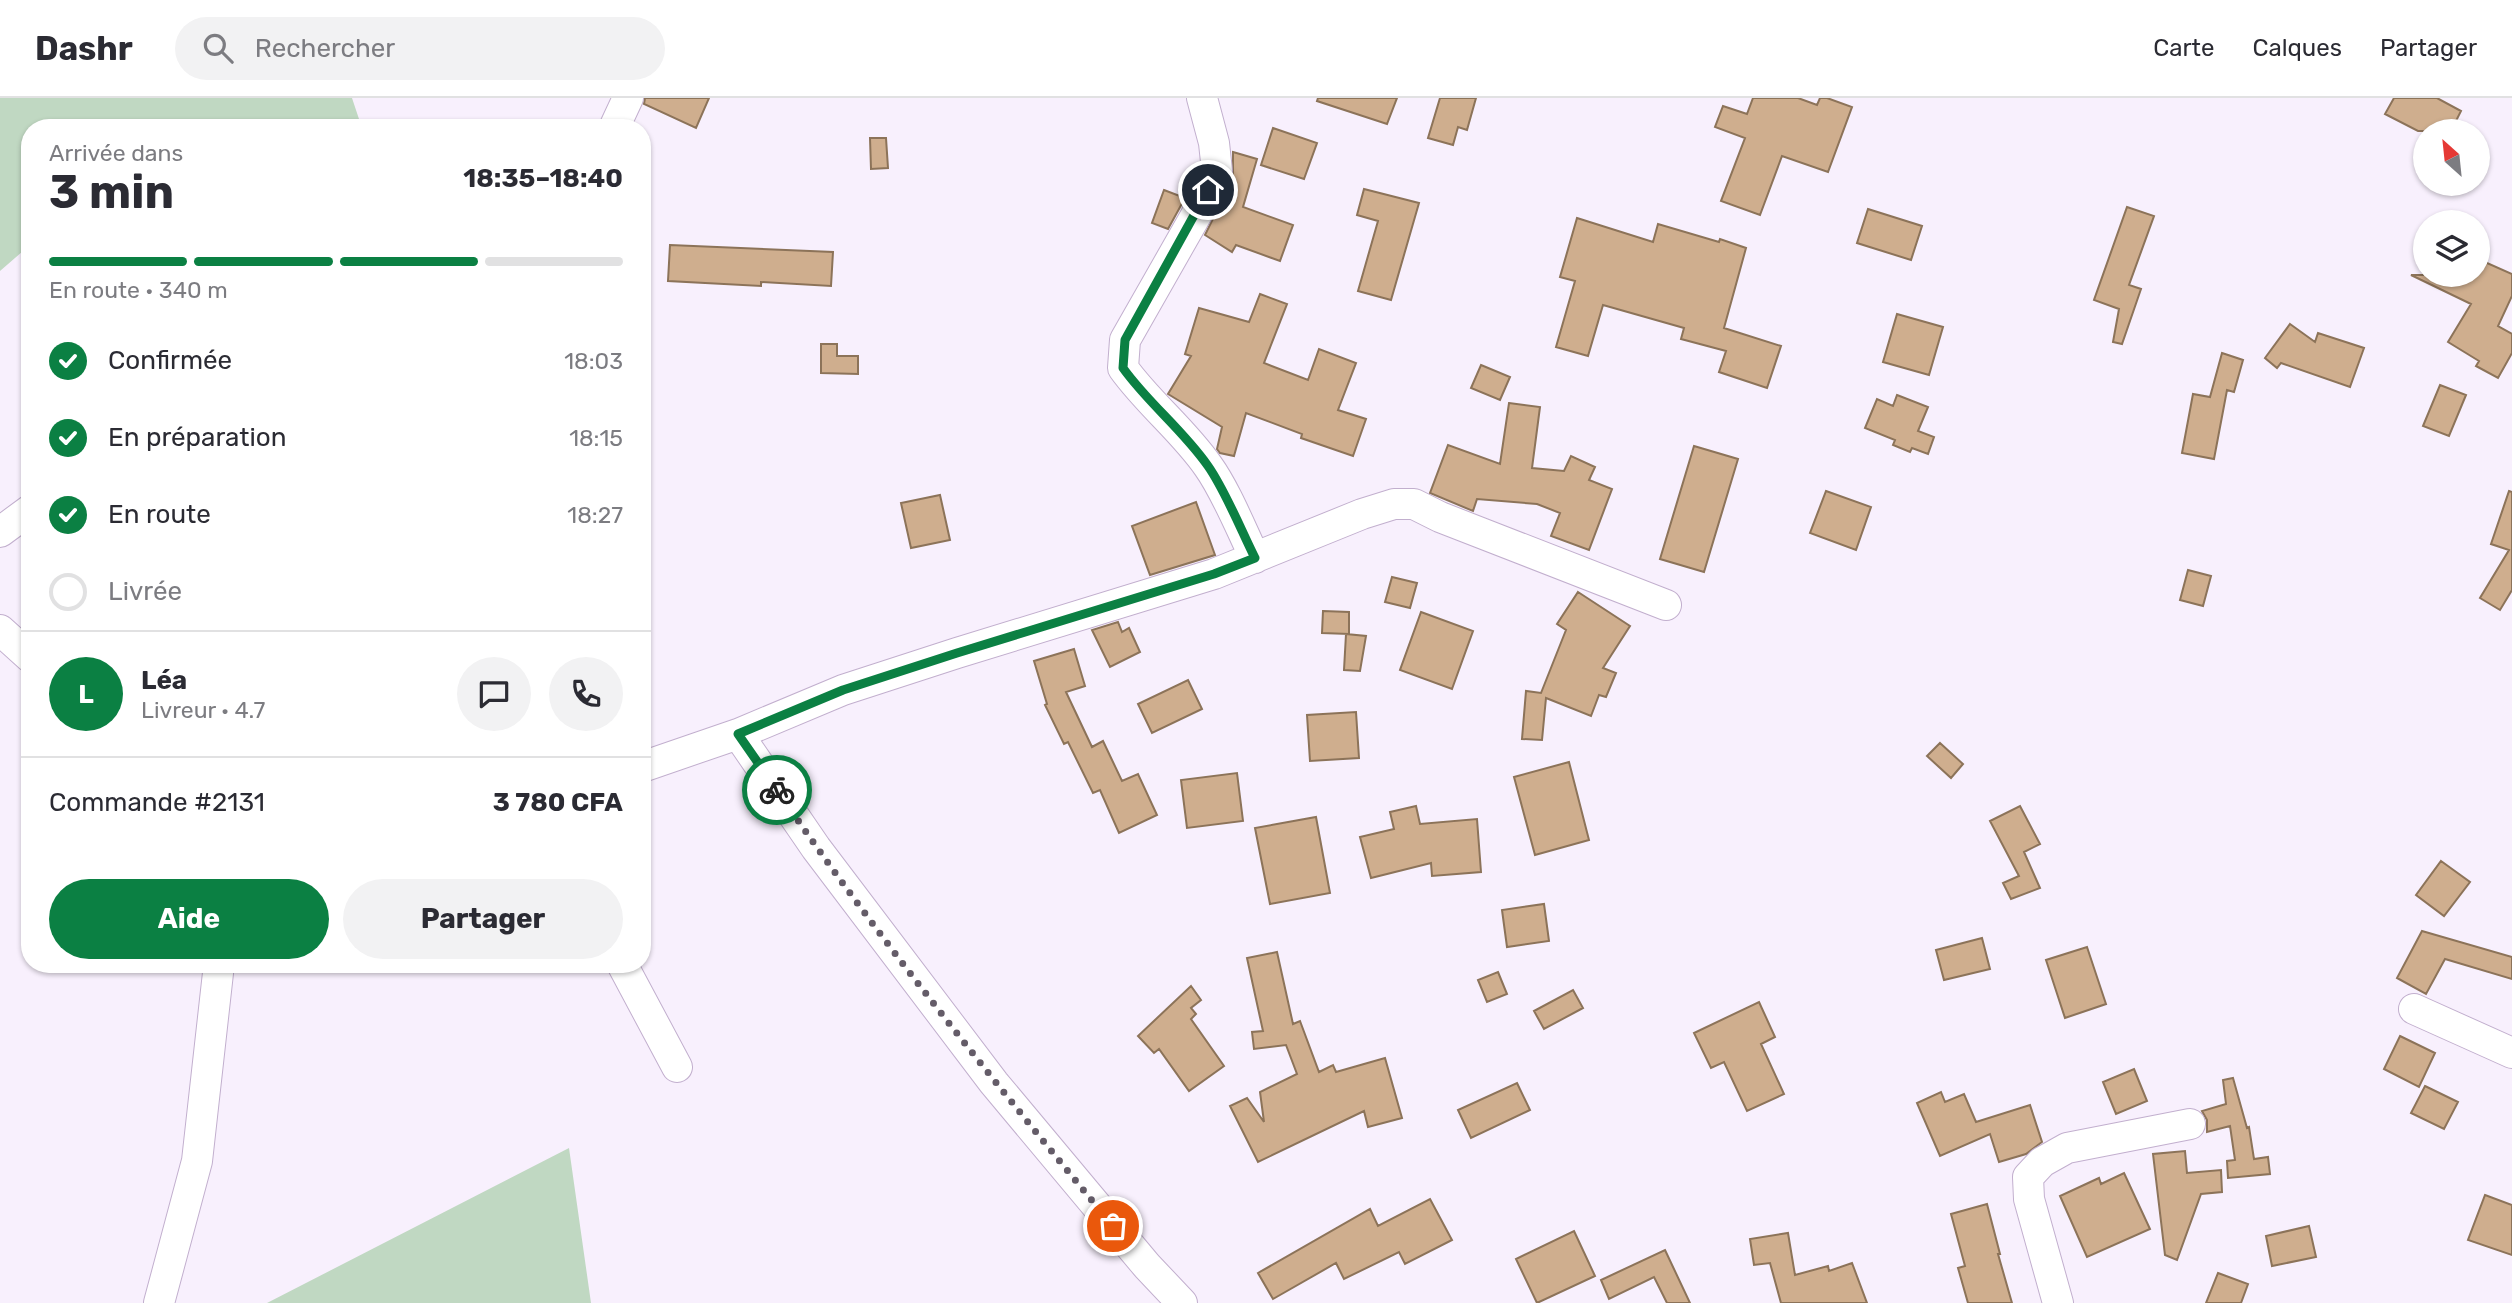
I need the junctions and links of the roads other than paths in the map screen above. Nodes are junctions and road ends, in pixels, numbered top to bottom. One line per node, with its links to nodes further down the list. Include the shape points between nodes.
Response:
1 (628, 98): 3 (street)
2 (1202, 98): 6 (street, via 1217,171 1125,340 1123,368 1209,467)
3 (618, 119)
4 (21, 517): 5 (street)
5 (0, 532)
6 (1255, 558): 7 (street, via 1362,514 1394,504 1414,504); 10 (street, via 843,690)
7 (1666, 605)
8 (0, 630): 9 (street)
9 (21, 649)
10 (738, 734): 11 (street); 20 (street, via 816,848 994,1083)
11 (651, 764)
12 (218, 973): 19 (street, via 197,1161)
13 (627, 973): 16 (street)
14 (2414, 1009): 15 (street)
15 (2512, 1053)
16 (677, 1067)
17 (2189, 1124): 18 (street, via 2067,1148 2042,1162 2028,1177 2029,1199)
18 (2063, 1302)
19 (159, 1303)
20 (1182, 1303)

